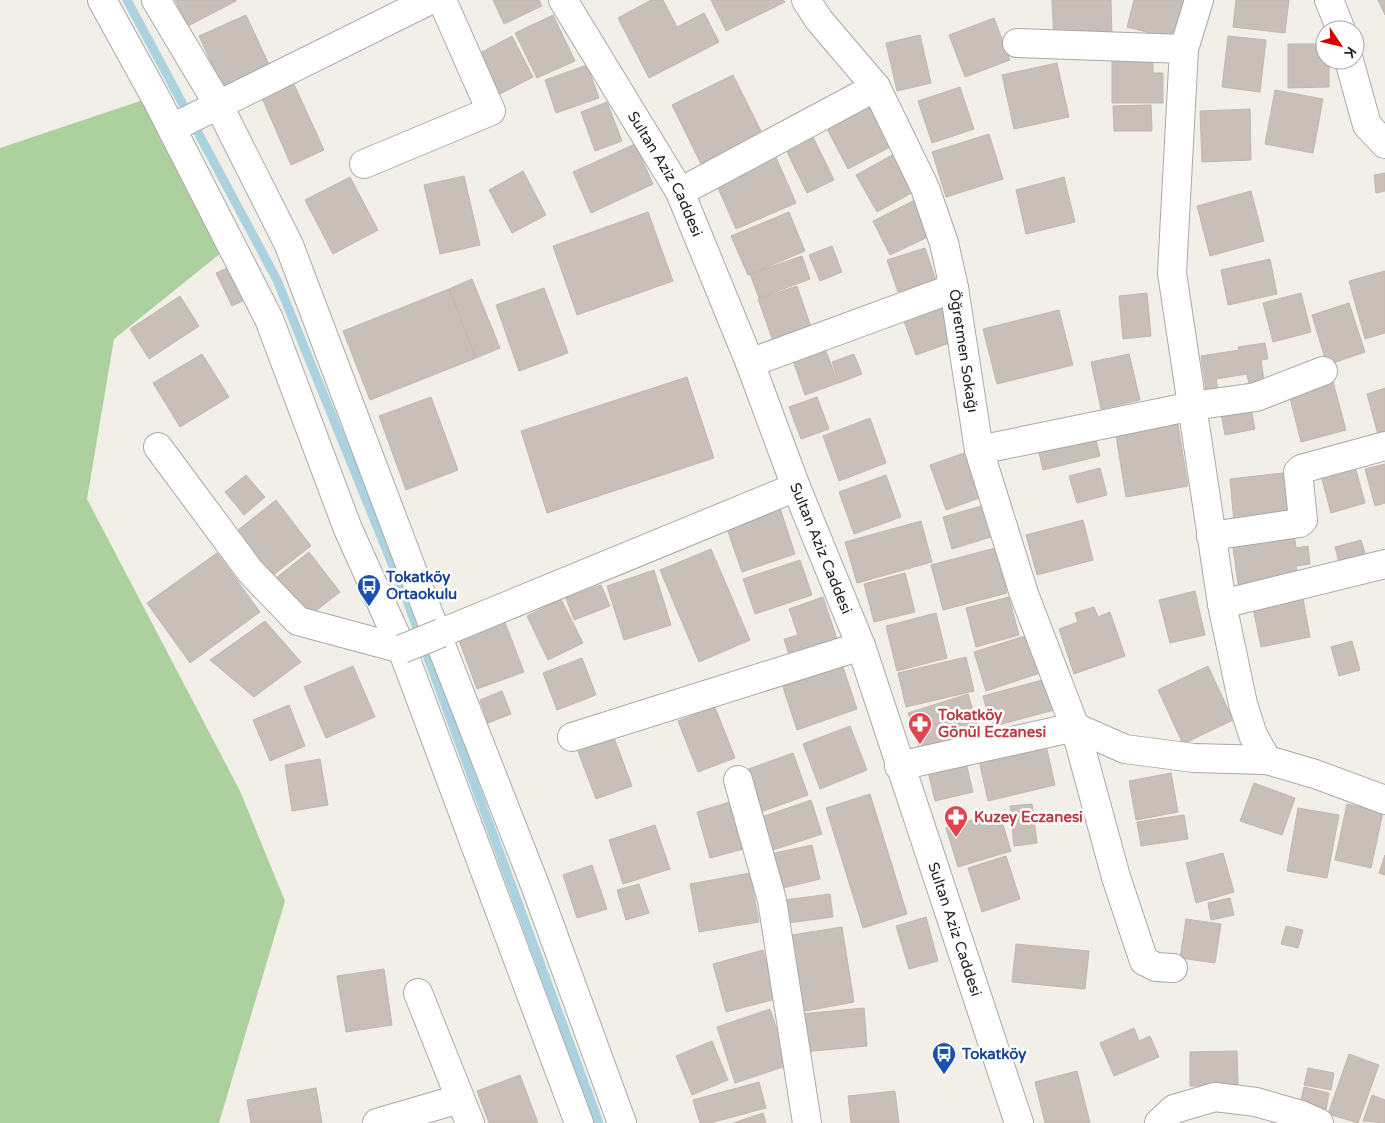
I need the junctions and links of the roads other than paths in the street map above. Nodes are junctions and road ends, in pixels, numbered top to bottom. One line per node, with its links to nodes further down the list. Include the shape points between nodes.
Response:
1 (102, 0): 15 (street)
2 (156, 0): 14 (street)
3 (430, 0): 14 (street)
4 (442, 0): 17 (street, via 491,111)
5 (806, 0): 13 (street, Öğretmen Sokağı, via 819,20)
6 (1199, 0): 11 (street)
7 (1329, 0): 9 (street)
8 (568, 1): 18 (street, Sultan Aziz Caddesi)
9 (1338, 20)
10 (1017, 43): 11 (street)
11 (1184, 49): 22 (street, via 1172,273)
12 (1351, 70): 16 (street, via 1367,125)
13 (876, 86): 18 (street); 19 (street, Öğretmen Sokağı, via 925,188 944,243)
14 (218, 104): 15 (street); 43 (street, via 289,245 535,885)
15 (172, 128): 31 (street, via 269,319 348,529)
16 (1385, 144)
17 (364, 164)
18 (680, 192): 20 (street, Sultan Aziz Caddesi)
19 (954, 288): 20 (street); 25 (street, Öğretmen Sokağı)
20 (750, 363): 26 (street, Sultan Aziz Caddesi)
21 (1323, 371): 22 (street, via 1256,397)
22 (1193, 406): 25 (street); 27 (street)
23 (1385, 446): 27 (street, via 1301,468 1298,472 1303,520 1300,522)
24 (158, 447): 31 (street, via 250,571 298,621)
25 (979, 450): 32 (street, Öğretmen Sokağı, via 1024,594)
26 (796, 488): 30 (street, Sultan Aziz Caddesi); 31 (street, bridge)
27 (1210, 536): 29 (street)
28 (1385, 564): 29 (street)
29 (1222, 604): 34 (street, via 1243,704 1253,735)
30 (861, 646): 33 (street); 35 (street, Sultan Aziz Caddesi)
31 (402, 649): 42 (street)
32 (1075, 726): 34 (street, via 1125,749 1194,758); 35 (street); 38 (street, Öğretmen Sokağı, via 1116,877 1144,961 1156,967)
33 (572, 738)
34 (1267, 760): 37 (street)
35 (899, 766): 45 (street, Sultan Aziz Caddesi)
36 (738, 780): 44 (street, via 772,900)
37 (1385, 800)
38 (1173, 968)
39 (418, 993): 40 (street)
40 (465, 1111): 41 (street)
41 (376, 1123)
42 (579, 1123)
43 (622, 1123)
44 (807, 1123)
45 (1018, 1123)
46 (1159, 1123): 47 (street, via 1174,1109 1215,1097 1256,1102 1301,1114)
47 (1319, 1123)

